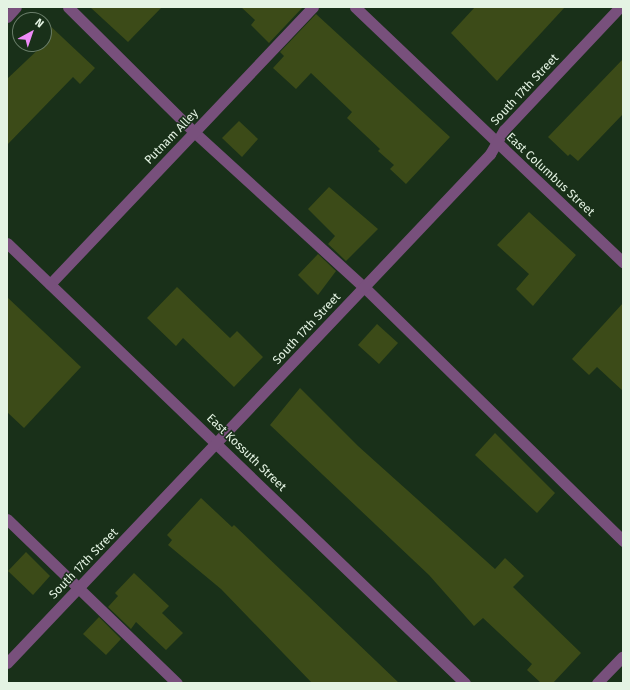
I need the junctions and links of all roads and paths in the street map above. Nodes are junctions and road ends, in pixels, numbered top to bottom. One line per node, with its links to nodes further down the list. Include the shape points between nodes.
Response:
1 (16, 7): 6 (street)
2 (68, 7): 7 (street)
3 (312, 7): 7 (street, Putnam Alley)
4 (355, 7): 8 (street, East Columbus Street)
5 (620, 7): 8 (street, South 17th Street)
6 (7, 17)
7 (194, 132): 11 (street, Putnam Alley); 12 (street)
8 (495, 141): 10 (street, East Columbus Street); 12 (street, South 17th Street, via 490,154)
9 (7, 243): 11 (street, East Kossuth Street)
10 (623, 262)
11 (50, 284): 13 (street, East Kossuth Street)
12 (364, 287): 13 (street, South 17th Street); 15 (street)
13 (218, 444): 16 (street, South 17th Street); 20 (street, East Kossuth Street)
14 (7, 519): 16 (street)
15 (623, 541)
16 (79, 587): 18 (street, South 17th Street); 19 (street)
17 (623, 656): 21 (street)
18 (7, 663)
19 (177, 683)
20 (465, 683)
21 (597, 683)

